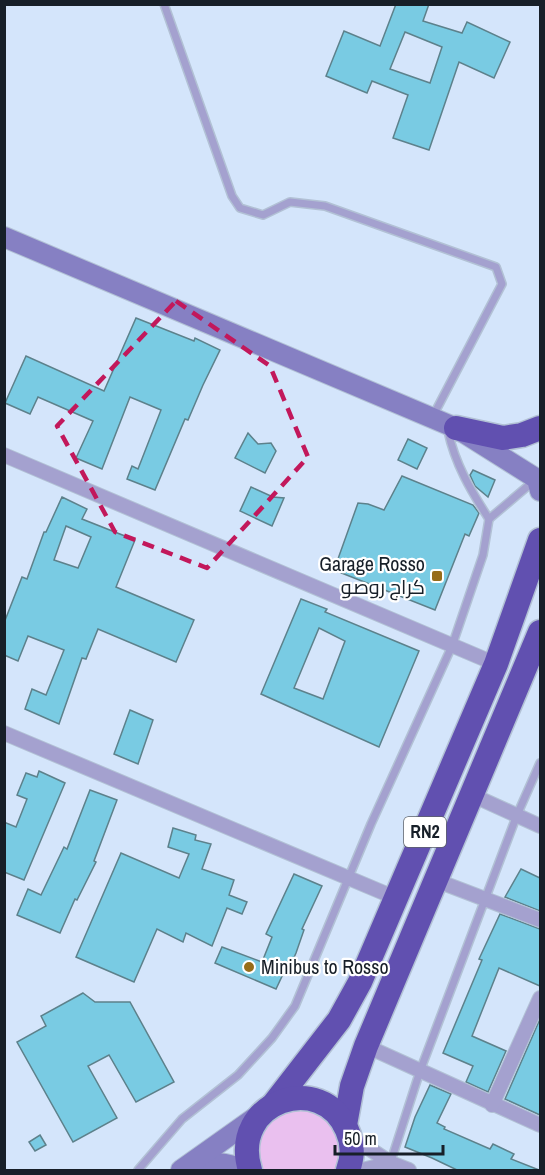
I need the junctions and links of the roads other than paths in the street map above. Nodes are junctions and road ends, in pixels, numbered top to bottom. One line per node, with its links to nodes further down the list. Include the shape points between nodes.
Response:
1 (164, 4): 3 (lane, via 232,196 240,208 263,215 290,202 325,206 496,267 502,284)
2 (4, 237): 3 (main road)
3 (445, 424): 4 (highway, via 503,438); 6 (main road); 7 (lane, via 463,477)
4 (540, 429)
5 (4, 455): 10 (street)
6 (538, 485): 7 (lane)
7 (489, 519): 10 (lane, via 483,555)
8 (540, 540): 11 (highway, RN2)
9 (540, 632): 14 (highway, RN2)
10 (452, 646): 11 (street); 17 (lane)
11 (496, 664): 19 (highway, RN2)
12 (4, 734): 17 (street)
13 (540, 763): 15 (lane)
14 (472, 795): 15 (street); 18 (highway, RN2)
15 (517, 815): 16 (street); 20 (lane)
16 (540, 826)
17 (349, 878): 19 (street); 31 (lane, via 295,1006 272,1038 238,1075 182,1119)
18 (435, 880): 20 (street); 23 (highway, RN2)
19 (396, 898): 26 (highway, RN2, via 339,1020)
20 (485, 899): 21 (street); 24 (lane)
21 (540, 920)
22 (540, 998): 25 (street)
23 (366, 1046): 24 (street); 28 (highway, RN2, via 352,1086)
24 (420, 1071): 25 (street); 29 (lane)
25 (492, 1105): 27 (street)
26 (269, 1108): 28 (highway, via 290,1099 318,1101 333,1111); 30 (main road); 32 (highway, via 253,1124 247,1141)
27 (540, 1125)
28 (347, 1131): 29 (street); 33 (highway, via 352,1156)
29 (388, 1167): 34 (street); 35 (street)
30 (184, 1169): 32 (main road, via 222,1162)
31 (138, 1170)
32 (248, 1170)
33 (348, 1170)
34 (362, 1170)
35 (409, 1170)

